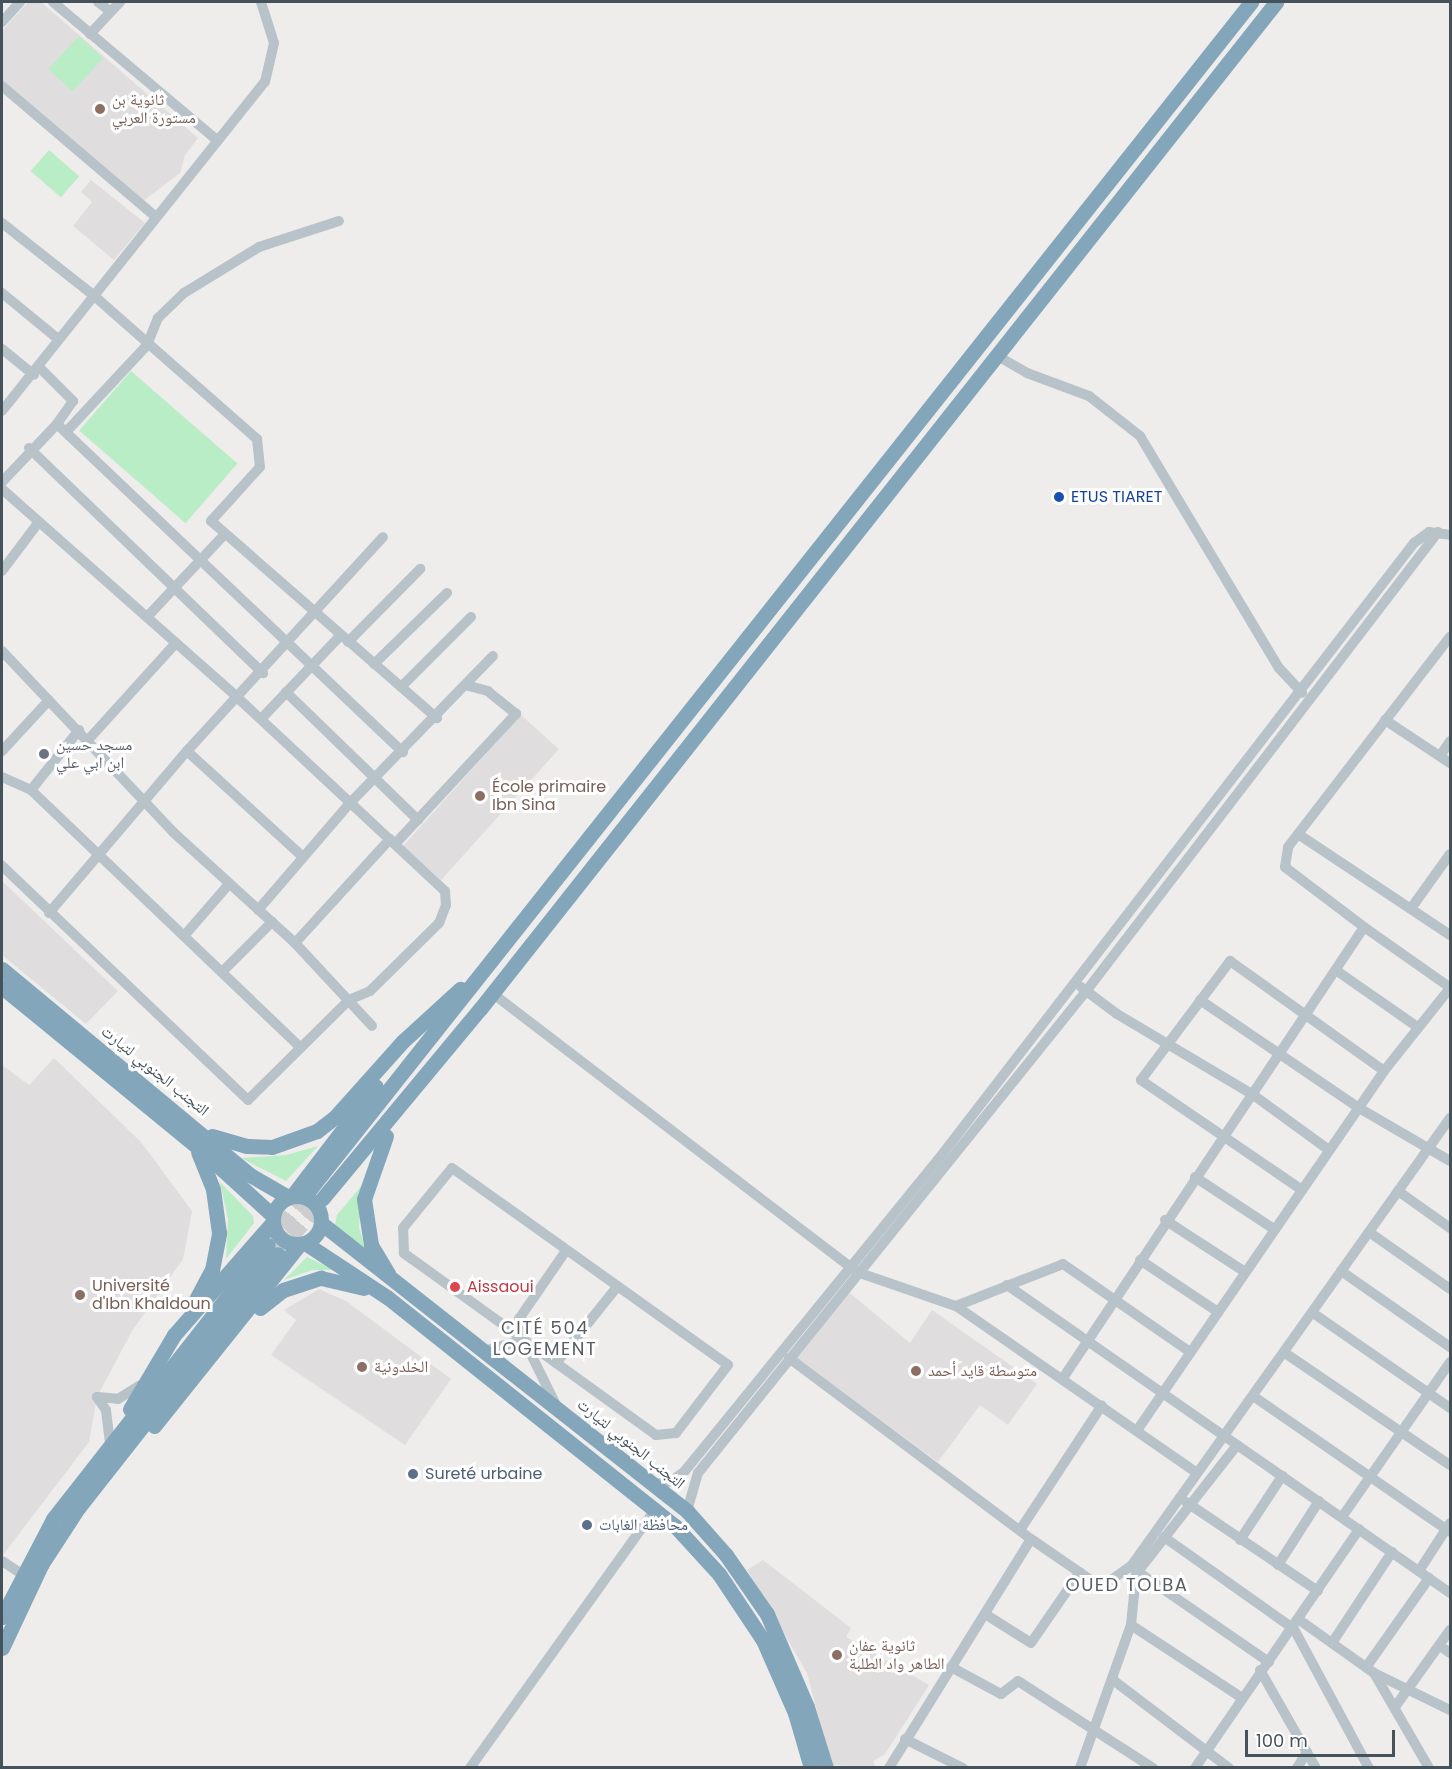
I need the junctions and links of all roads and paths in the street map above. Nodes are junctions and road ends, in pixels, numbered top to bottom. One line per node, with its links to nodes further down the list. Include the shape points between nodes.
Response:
1 (20, 2): 9 (street)
2 (53, 2): 10 (street)
3 (98, 2): 8 (street)
4 (120, 2): 8 (street)
5 (261, 2): 12 (street, via 274,43 265,82)
6 (1251, 2): 34 (highway)
7 (1276, 2): 21 (highway)
8 (110, 11): 10 (street)
9 (2, 22)
10 (90, 34): 12 (street)
11 (2, 86): 13 (street)
12 (217, 140): 13 (street)
13 (156, 217): 17 (street)
14 (339, 221): 19 (street, via 259,247 184,293 158,318)
15 (2, 223): 17 (street)
16 (2, 293): 18 (street)
17 (92, 294): 18 (street); 19 (street)
18 (58, 339): 22 (street)
19 (147, 345): 25 (street); 31 (street, via 257,439 260,467 211,521)
20 (2, 349): 22 (street)
21 (996, 355): 35 (highway); 55 (street, via 1027,373 1089,396 1140,436 1279,668)
22 (37, 371): 23 (street); 24 (street, via 73,401)
23 (2, 410)
24 (57, 424): 25 (street); 26 (street)
25 (66, 432): 36 (street)
26 (29, 448): 27 (street); 39 (street)
27 (2, 482)
28 (2, 489): 29 (street)
29 (38, 524): 38 (street); 42 (street)
30 (1438, 532): 32 (street); 55 (street, via 1429,532 1414,543); 59 (street)
31 (225, 534): 36 (street); 41 (street)
32 (1450, 535)
33 (383, 537): 41 (street, via 318,605)
34 (821, 545): 35 (highway); 97 (highway)
35 (836, 556): 102 (highway)
36 (200, 559): 39 (street); 47 (street)
37 (420, 569): 45 (street)
38 (2, 571)
39 (175, 586): 42 (street); 52 (street)
40 (447, 593): 50 (street)
41 (317, 614): 45 (street); 47 (street)
42 (147, 617): 46 (street)
43 (471, 617): 54 (street)
44 (1450, 637): 62 (street)
45 (344, 639): 50 (street); 51 (street)
46 (176, 643): 57 (street); 64 (street)
47 (288, 645): 51 (street); 52 (street)
48 (2, 651): 58 (street)
49 (493, 656): 53 (street)
50 (374, 664): 54 (street)
51 (312, 665): 56 (street); 68 (street)
52 (263, 673): 57 (street)
53 (466, 685): 60 (street); 76 (street, via 488,690 516,714)
54 (401, 687): 60 (street)
55 (1298, 690): 59 (street); 82 (street)
56 (286, 692): 61 (street); 72 (street)
57 (239, 699): 61 (street); 67 (street)
58 (49, 700): 63 (street); 66 (street)
59 (1309, 700): 84 (street)
60 (437, 718): 68 (street)
61 (261, 719): 75 (street)
62 (1385, 720): 69 (street); 77 (street)
63 (79, 730): 64 (street); 73 (street)
64 (88, 740): 74 (street)
65 (1450, 741): 69 (street)
66 (2, 751)
67 (187, 751): 74 (street); 81 (street)
68 (402, 752): 72 (street)
69 (1440, 756): 70 (street)
70 (1450, 763)
71 (2, 777): 73 (street)
72 (377, 777): 75 (street); 76 (street)
73 (32, 790): 80 (street)
74 (147, 801): 80 (street); 85 (street, via 173,832)
75 (351, 803): 78 (street); 81 (street)
76 (418, 820): 78 (street)
77 (1298, 834): 86 (street, via 1399,903); 90 (street, via 1288,847 1285,867)
78 (392, 842): 93 (street); 103 (street, via 445,891 446,905 439,923 370,991)
79 (1450, 854): 86 (street)
80 (101, 857): 88 (street); 91 (street)
81 (303, 857): 87 (street)
82 (1167, 863): 84 (street); 98 (street)
83 (2, 866): 88 (street)
84 (1177, 871): 101 (street)
85 (229, 884): 87 (street); 91 (street)
86 (1412, 907): 92 (street)
87 (258, 910): 89 (street)
88 (49, 913): 110 (street, via 248,1100)
89 (272, 922): 93 (street); 96 (street)
90 (1364, 927): 95 (street); 100 (street)
91 (184, 936): 96 (street)
92 (1450, 936)
93 (295, 943): 103 (street)
94 (2, 969): 119 (highway, التجنب الجنوبي لتيارت)
95 (1337, 971): 106 (street); 108 (street)
96 (222, 972): 110 (street)
97 (472, 980): 119 (highway, via 402,1042 335,1118 317,1131 272,1147); 127 (highway, via 399,1058); 128 (highway)
98 (1077, 984): 101 (street); 113 (street)
99 (2, 987): 119 (highway, التجنب الجنوبي لتيارت)
100 (1449, 987): 108 (street)
101 (1087, 990): 109 (street, via 1117,1014); 115 (street)
102 (492, 993): 105 (highway); 138 (street)
103 (350, 999): 107 (street); 110 (street)
104 (1200, 1000): 106 (street, via 1230,961); 109 (street); 111 (street)
105 (480, 1009): 118 (highway); 128 (highway)
106 (1307, 1014): 111 (street); 112 (street)
107 (372, 1026)
108 (1416, 1026): 112 (street)
109 (1168, 1042): 114 (street); 120 (street, via 1141,1080)
110 (300, 1047)
111 (1280, 1056): 114 (street); 116 (street)
112 (1384, 1071): 116 (street)
113 (991, 1092): 115 (street); 138 (street)
114 (1252, 1094): 120 (street); 122 (street)
115 (1001, 1099): 138 (street)
116 (1359, 1108): 121 (street); 122 (street)
117 (1450, 1118): 121 (street)
118 (386, 1136): 128 (highway); 144 (highway, via 364,1199 371,1245)
119 (196, 1137): 127 (highway, التجنب الجنوبي لتيارت); 129 (highway, التجنب الجنوبي لتيارت); 149 (highway, via 213,1189 219,1233 212,1270)
120 (1224, 1137): 124 (street); 125 (street)
121 (1430, 1146): 123 (street); 126 (street)
122 (1329, 1150): 125 (street)
123 (1450, 1161)
124 (1195, 1177): 130 (street); 132 (street)
125 (1302, 1190): 132 (street)
126 (1398, 1191): 131 (street); 133 (street)
127 (290, 1197): 128 (highway, via 310,1200); 129 (highway)
128 (319, 1206): 134 (highway, via 316,1235); 144 (highway, التجنب الجنوبي لتيارت)
129 (273, 1219): 134 (highway, via 285,1241); 149 (highway)
130 (1165, 1220): 137 (street); 140 (street)
131 (1450, 1228)
132 (1274, 1229): 140 (street)
133 (1369, 1232): 139 (street); 143 (street)
134 (303, 1243): 144 (highway, التجنب الجنوبي لتيارت); 157 (highway)
135 (273, 1249): 172 (highway)
136 (565, 1252): 142 (street); 150 (street, via 519,1319); 150 (street, via 452,1168 403,1228 405,1253)
137 (1140, 1260): 145 (street); 147 (street)
138 (853, 1268): 146 (street); 156 (street); 177 (street, via 684,1472 670,1482)
139 (1341, 1271): 148 (street); 152 (street)
140 (1245, 1272): 147 (street)
141 (1007, 1285): 145 (street, via 1063,1264); 146 (street); 151 (street)
142 (616, 1288): 159 (street); 159 (street, via 728,1365 676,1433 656,1435)
143 (1450, 1288)
144 (391, 1291): 153 (highway, التجنب الجنوبي لتيارت); 157 (highway, via 340,1280 302,1282 271,1299); 181 (highway, التجنب الجنوبي لتيارت)
145 (1114, 1300): 151 (street); 154 (street)
146 (956, 1306): 160 (street)
147 (1218, 1312): 154 (street)
148 (1313, 1313): 155 (street); 162 (street)
149 (174, 1335): 161 (highway)
150 (524, 1340): 153 (street); 159 (street); 166 (street)
151 (1087, 1343): 160 (street); 163 (street)
152 (1450, 1347)
153 (483, 1350): 166 (highway, التجنب الجنوبي لتيارت)
154 (1190, 1352): 163 (street)
155 (1285, 1353): 164 (street); 169 (street)
156 (789, 1358): 182 (street, via 695,1478); 187 (street)
157 (210, 1360): 172 (highway, via 151,1429)
158 (1450, 1362): 162 (street)
159 (556, 1363)
160 (1063, 1378): 165 (street)
161 (145, 1381): 172 (highway); 172 (street, via 132,1394 118,1399 97,1397 106,1410)
162 (1428, 1392): 167 (street); 169 (street)
163 (1162, 1395): 168 (street); 170 (street)
164 (1253, 1396): 170 (street); 176 (street)
165 (1102, 1405): 168 (street); 187 (street)
166 (557, 1408): 177 (highway, التجنب الجنوبي لتيارت)
167 (1450, 1408)
168 (1138, 1429): 174 (street)
169 (1403, 1432): 173 (street); 176 (street)
170 (1222, 1436): 171 (street); 174 (street)
171 (1237, 1445): 175 (street); 180 (street)
172 (116, 1447): 197 (highway, via 53,1519); 208 (highway, via 61,1532)
173 (1450, 1465)
174 (1197, 1473): 178 (street)
175 (1282, 1476): 179 (street); 189 (street)
176 (1369, 1476): 183 (street); 185 (street)
177 (652, 1484): 182 (highway, التجنب الجنوبي لتيارت)
178 (1180, 1496): 180 (street); 184 (street)
179 (1319, 1501): 183 (street); 193 (street)
180 (1189, 1506): 189 (street); 190 (street)
181 (656, 1508): 223 (street); 224 (highway, التجنب الجنوبي لتيارت, via 719,1574 763,1641 795,1713)
182 (687, 1511): 225 (highway, التجنب الجنوبي لتيارت, via 726,1555 767,1614 807,1707)
183 (1342, 1517): 186 (street)
184 (1160, 1525): 190 (street); 194 (street)
185 (1449, 1528): 195 (street)
186 (1359, 1529): 191 (street); 199 (street)
187 (1020, 1530): 188 (street)
188 (1031, 1539): 196 (street); 201 (street)
189 (1240, 1539): 193 (street)
190 (1166, 1541): 194 (street); 203 (street)
191 (1392, 1552): 195 (street); 206 (street)
192 (2, 1561): 197 (street)
193 (1278, 1565): 199 (street)
194 (1134, 1569): 196 (street, via 1101,1587); 204 (street); 210 (street)
195 (1419, 1571): 198 (street)
196 (1080, 1572): 201 (street, via 1031,1643)
197 (22, 1574): 202 (highway)
198 (1429, 1578): 200 (street); 213 (street)
199 (1318, 1591): 203 (street)
200 (1450, 1593)
201 (985, 1614): 211 (street)
202 (2, 1617)
203 (1296, 1624): 206 (street); 210 (street); 234 (street)
204 (1131, 1625): 214 (street); 216 (street)
205 (1450, 1630): 207 (street)
206 (1332, 1643): 213 (street)
207 (1440, 1646): 209 (street); 215 (street)
208 (2, 1648)
209 (1450, 1653)
210 (1269, 1662): 212 (street)
211 (951, 1667): 219 (street, via 1000,1694 1018,1681); 220 (street)
212 (1260, 1670): 216 (street); 222 (street)
213 (1371, 1670): 215 (street); 217 (street)
214 (1113, 1680): 219 (street); 221 (street)
215 (1410, 1689): 217 (street); 218 (street)
216 (1242, 1698): 221 (street)
217 (1395, 1707): 235 (street)
218 (1450, 1710)
219 (1095, 1729): 228 (street); 229 (street)
220 (905, 1739): 226 (street); 227 (street)
221 (1207, 1751): 230 (street); 231 (street)
222 (1307, 1752): 232 (street); 233 (street)
223 (470, 1767)
224 (811, 1767)
225 (826, 1767)
226 (889, 1767)
227 (963, 1767)
228 (1080, 1767)
229 (1153, 1767)
230 (1195, 1767)
231 (1229, 1767)
232 (1296, 1767)
233 (1316, 1767)
234 (1369, 1767)
235 (1430, 1767)

